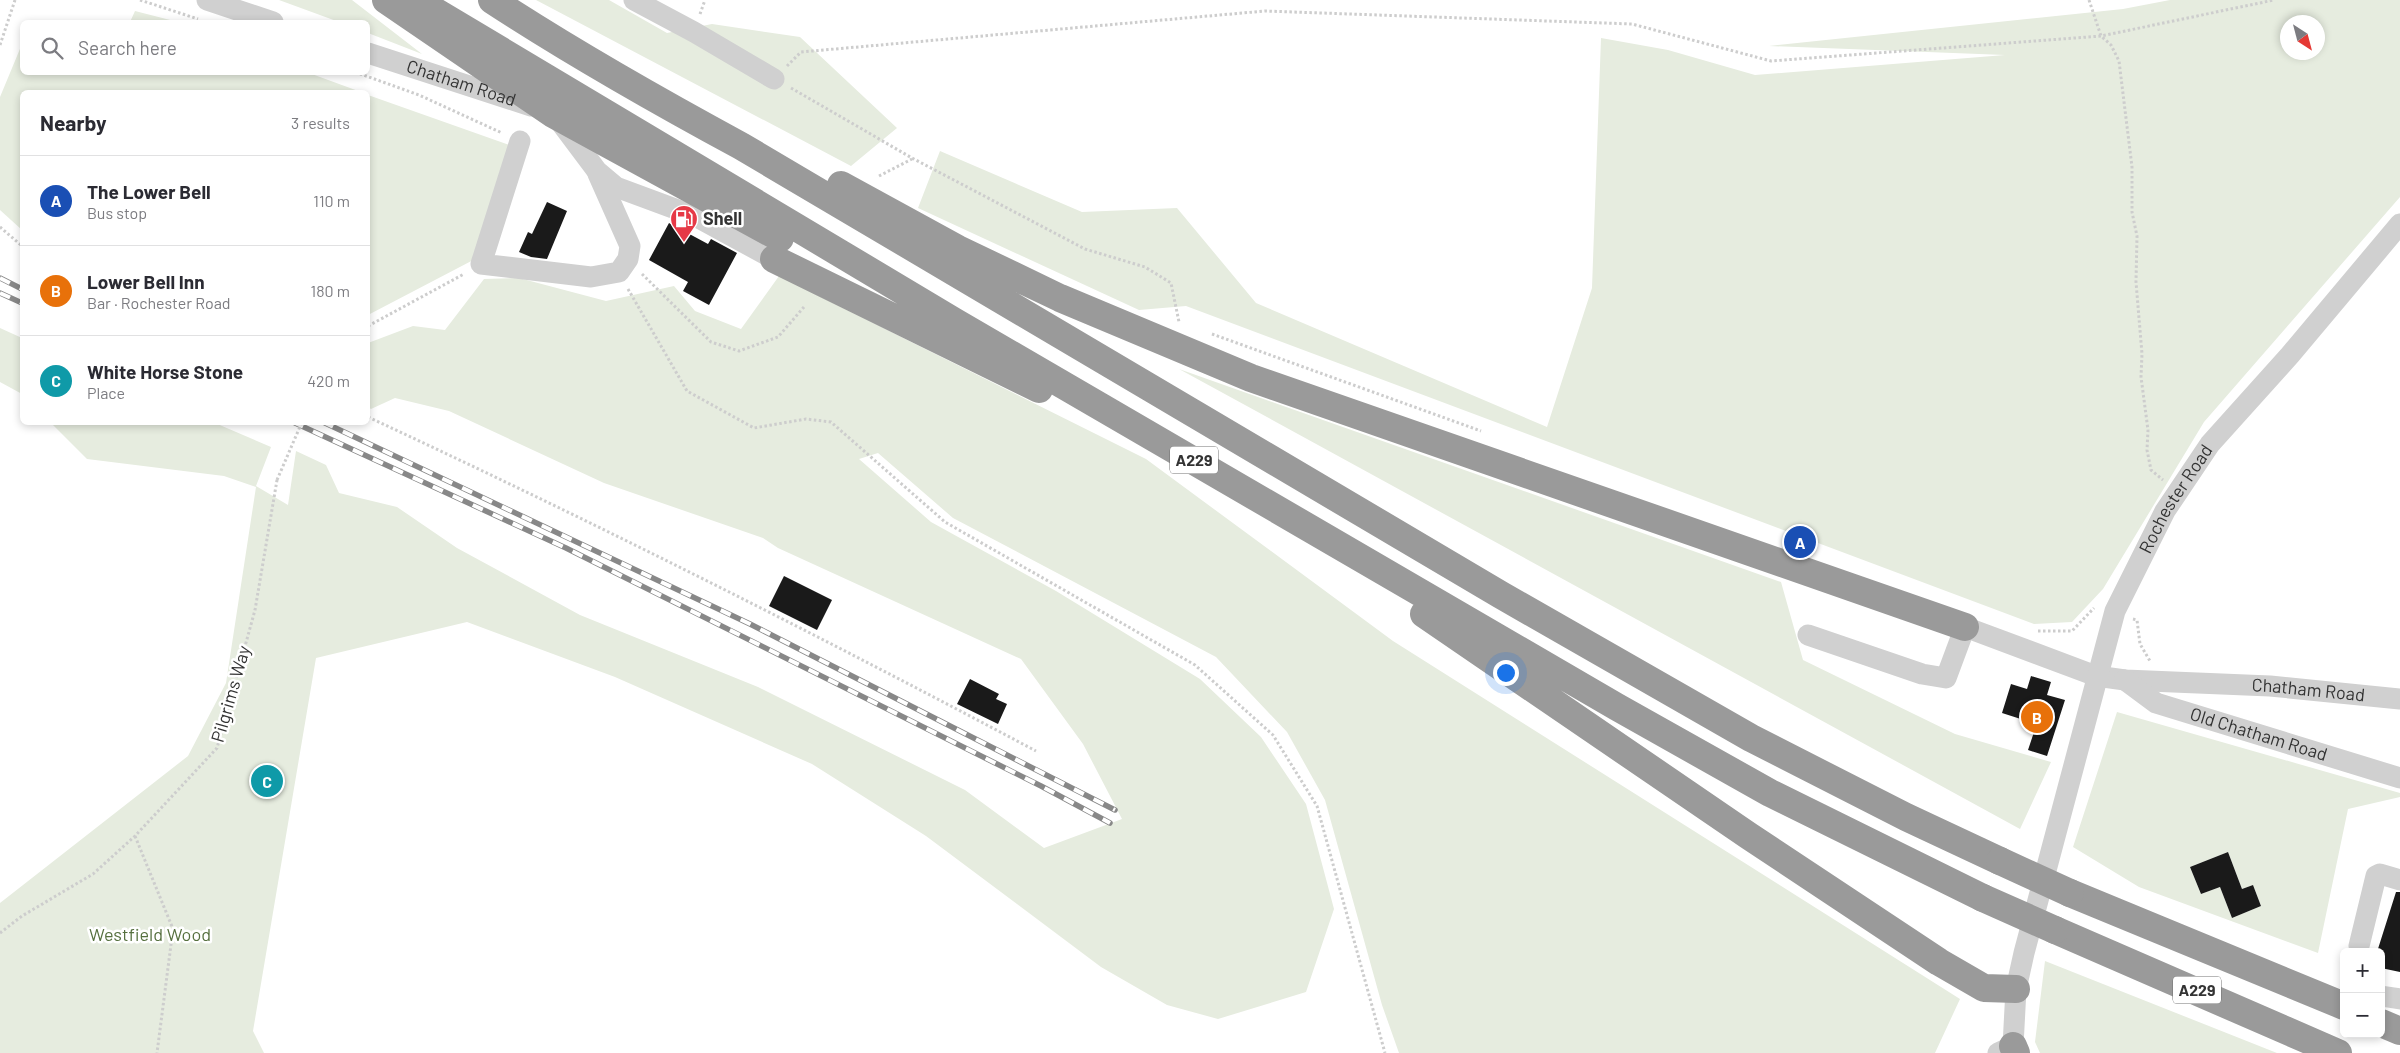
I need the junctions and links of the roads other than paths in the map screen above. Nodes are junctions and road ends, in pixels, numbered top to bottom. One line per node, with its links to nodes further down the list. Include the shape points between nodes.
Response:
1 (206, 0): 6 (street)
2 (386, 0): 9 (highway)
3 (416, 0): 15 (highway, A229)
4 (492, 0): 11 (highway, A229, via 645,94)
5 (634, 0): 8 (street)
6 (267, 20)
7 (370, 54): 9 (street, Chatham Road)
8 (774, 79)
9 (553, 114): 12 (street); 15 (highway, via 843,274)
10 (520, 141): 12 (street, via 481,264 591,277 624,265 630,246)
11 (741, 146): 18 (highway, via 791,157 967,253 1060,298 1251,378); 29 (highway, A229, bridge, via 1742,733 2000,862)
12 (597, 171): 14 (street, via 616,187 697,217)
13 (2400, 224): 20 (street, Rochester Road, via 2210,444 2165,511 2115,611)
14 (774, 259): 16 (highway)
15 (955, 322): 16 (highway, A229)
16 (1243, 488): 17 (highway, A229)
17 (1384, 571): 26 (highway, via 1420,611 1939,962 1984,988); 33 (highway, A229, bridge, via 1770,793 1982,898)
18 (1964, 627): 19 (street, via 1946,678 1922,674); 20 (street, Chatham Road)
19 (1808, 635)
20 (2096, 676): 21 (street, Chatham Road); 26 (street, Rochester Road)
21 (2125, 680): 22 (street, Chatham Road, via 2270,686); 23 (street, Old Chatham Road, via 2156,703)
22 (2400, 700)
23 (2400, 778)
24 (2400, 880): 25 (street, via 2380,874 2376,876)
25 (2359, 946)
26 (2016, 989): 32 (street, Rochester Road)
27 (2385, 997): 28 (street)
28 (2400, 999)
29 (2340, 1002)
30 (2385, 1024): 31 (highway)
31 (2400, 1031)
32 (2009, 1051)
33 (2338, 1053)

